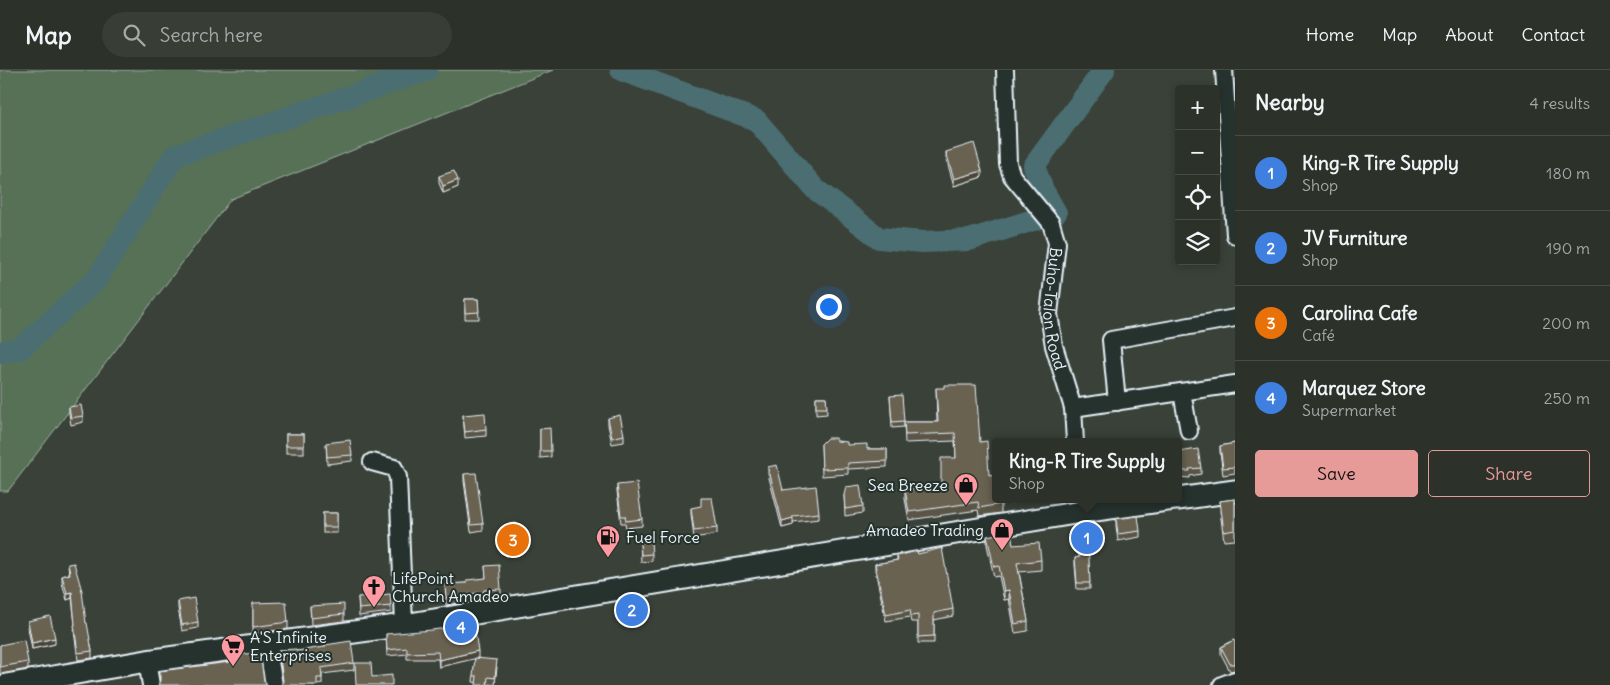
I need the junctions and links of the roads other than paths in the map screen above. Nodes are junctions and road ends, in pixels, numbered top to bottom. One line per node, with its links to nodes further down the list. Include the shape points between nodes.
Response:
1 (1005, 70): 9 (street, Buho-Talon Road, via 1008,164 1012,176 1051,223 1057,243 1048,314)
2 (1224, 70): 3 (street)
3 (1234, 209): 4 (street)
4 (1235, 235)
5 (1235, 318): 8 (street, via 1111,340)
6 (1235, 384): 7 (street)
7 (1182, 392): 8 (street); 10 (street)
8 (1117, 402): 9 (street)
9 (1073, 408): 11 (street, Buho-Talon Road)
10 (1189, 431)
11 (1075, 438)
12 (372, 462): 17 (street, via 394,468 398,478)
13 (1235, 491): 14 (main road)
14 (1182, 498)
15 (1120, 503): 16 (main road)
16 (1080, 506): 17 (main road)
17 (404, 625): 18 (main road)
18 (268, 644): 19 (main road); 23 (street)
19 (147, 661): 21 (main road); 22 (street)
20 (1235, 680): 24 (street)
21 (6, 685)
22 (151, 685)
23 (274, 685)
24 (1222, 685)

